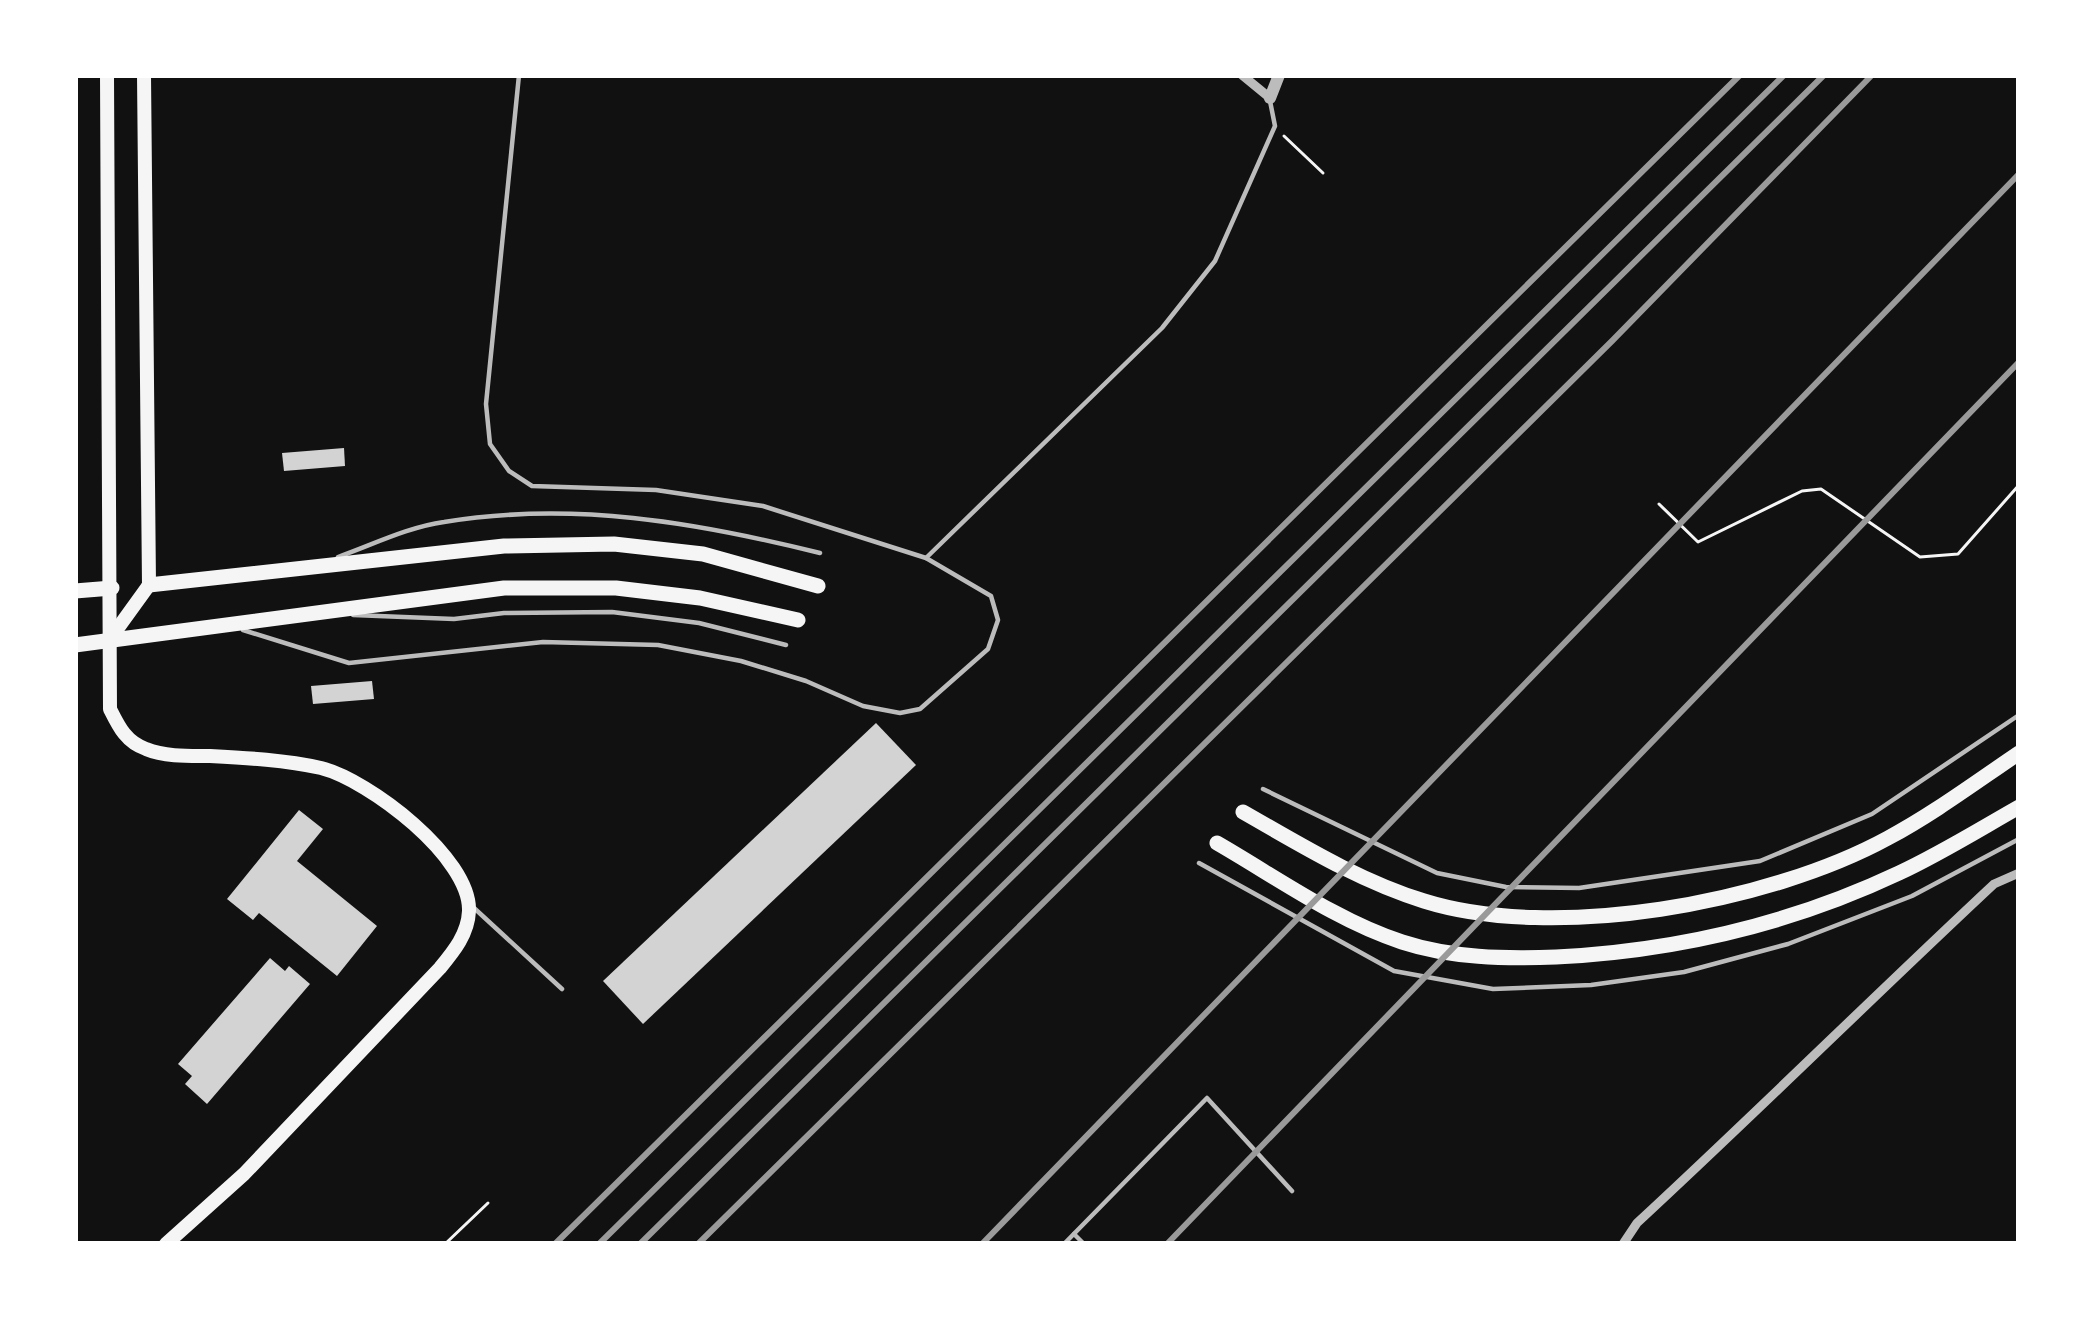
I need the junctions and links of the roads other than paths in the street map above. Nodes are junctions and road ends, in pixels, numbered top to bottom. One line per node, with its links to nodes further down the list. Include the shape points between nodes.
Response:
1 (106, 75): 12 (main road)
2 (144, 75): 10 (main road)
3 (519, 75): 8 (lane, via 486,404 490,444 508,471 544,489 656,490 763,506)
4 (1242, 75): 6 (street)
5 (1279, 75): 6 (street)
6 (1270, 98): 8 (lane, via 1274,127 1215,261 1162,328)
7 (820, 553): 9 (lane, via 717,528 551,512 439,522)
8 (926, 558): 16 (lane, via 991,596 998,620 988,649 920,709 900,713 773,670 658,645 543,642 350,663)
9 (308, 567): 10 (main road); 11 (main road, via 504,546 614,544 704,554)
10 (149, 585): 12 (main road); 17 (main road)
11 (818, 586)
12 (112, 588): 13 (main road); 17 (main road)
13 (75, 591)
14 (317, 614): 15 (main road, via 504,588 593,588 700,598); 16 (main road); 19 (lane, via 612,612)
15 (798, 620)
16 (231, 627): 17 (main road)
17 (107, 643): 18 (main road); 29 (main road, via 110,709 123,735 181,755 328,770 383,799 423,834)
18 (75, 645)
19 (786, 645)
20 (2019, 716): 22 (lane, via 1872,814 1760,861 1579,888 1437,873)
21 (2019, 753): 24 (main road, via 1886,839 1772,886 1588,918 1510,917 1426,902 1348,871)
22 (1263, 789)
23 (2019, 807): 26 (main road, via 1900,873 1783,919 1678,945 1588,955 1496,959 1402,942)
24 (1243, 812)
25 (2019, 839): 27 (lane, via 1912,896 1788,944 1684,972 1493,989 1394,971)
26 (1217, 843)
27 (1198, 862)
28 (2019, 873): 36 (street, via 1994,884 1869,1000)
29 (470, 904): 30 (lane); 33 (main road, via 459,944 440,968 244,1174)
30 (562, 989)
31 (1292, 1191): 32 (lane, via 1207,1098)
32 (1074, 1234): 34 (lane); 35 (lane)
33 (166, 1244)
34 (1064, 1244)
35 (1084, 1244)
36 (1623, 1244)

